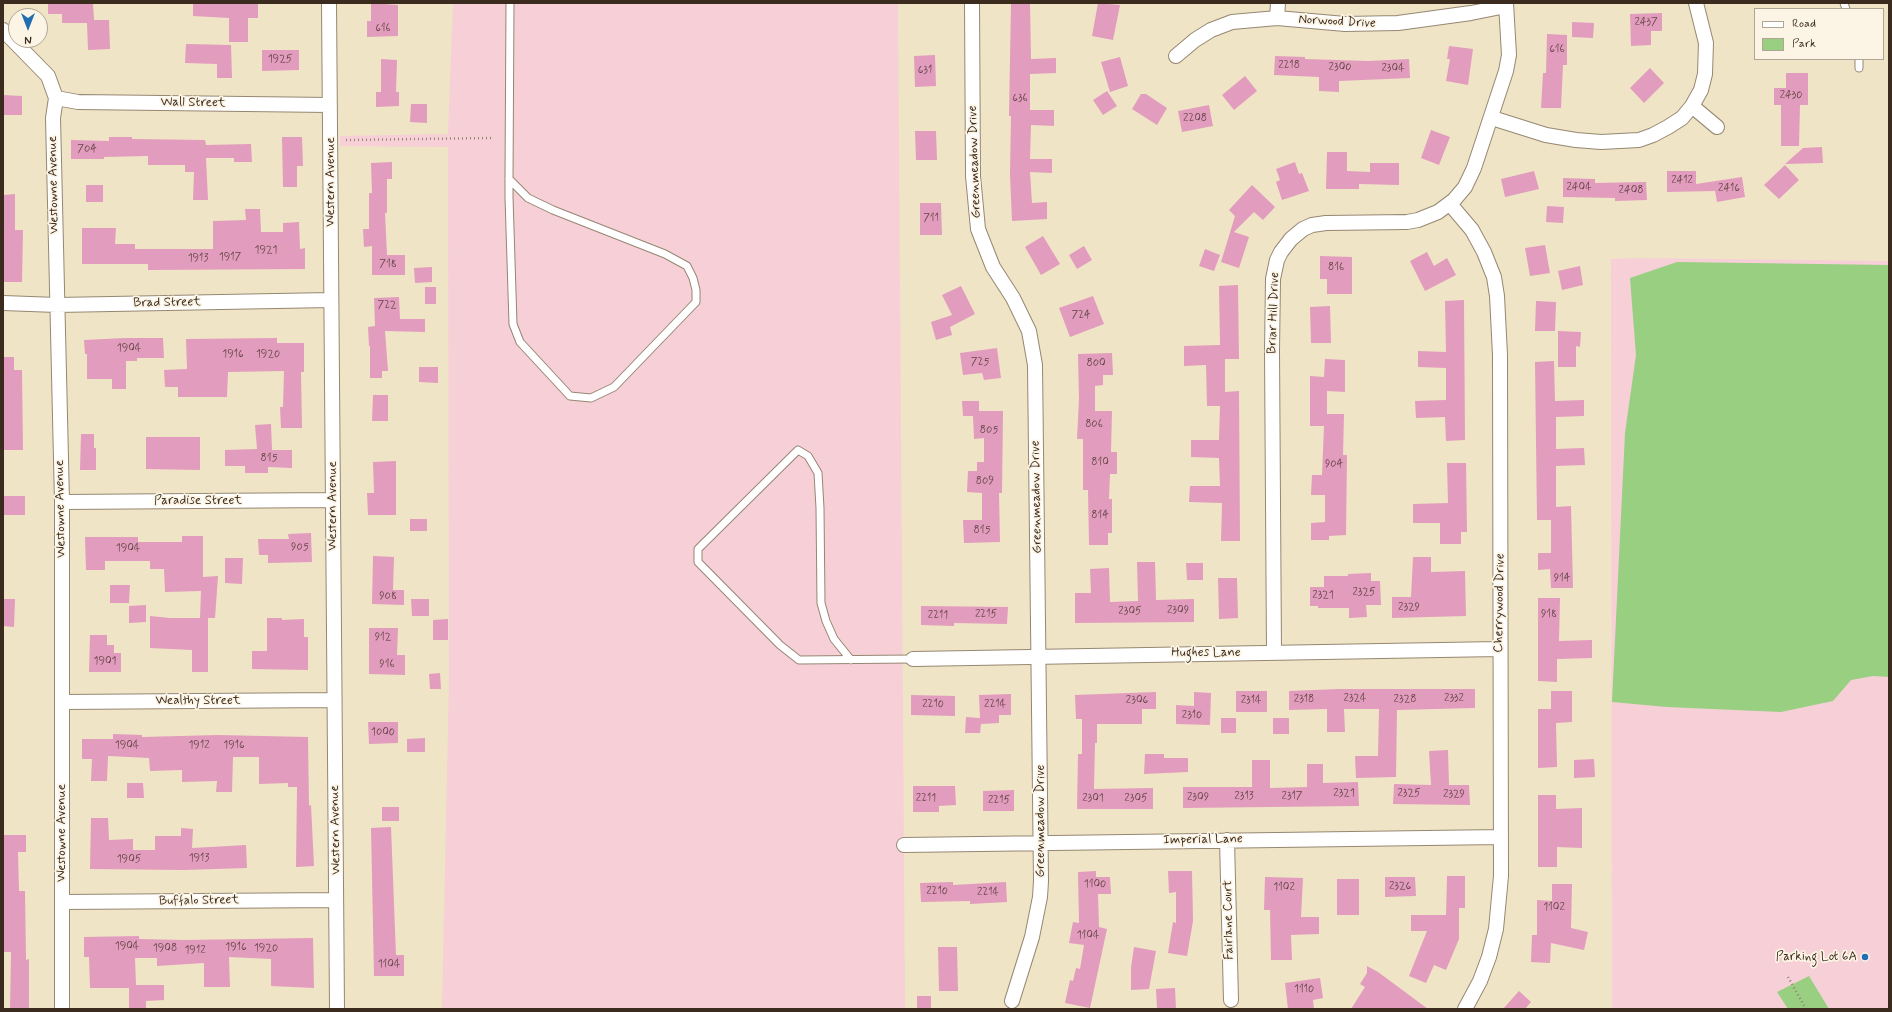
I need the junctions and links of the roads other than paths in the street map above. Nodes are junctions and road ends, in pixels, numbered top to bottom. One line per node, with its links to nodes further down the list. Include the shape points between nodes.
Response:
1 (329, 3): 13 (street, Western Avenue)
2 (510, 3): 17 (lane)
3 (972, 3): 26 (street, Greenmeadow Drive, via 973,176 978,229 993,268 1023,315 1034,349)
4 (1278, 3): 7 (street)
5 (1696, 3): 14 (street, via 1706,43 1706,59 1701,90)
6 (1506, 5): 7 (street, Norwood Drive, via 1471,13 1376,24); 15 (street, Briar Hill Drive, via 1509,55)
7 (1277, 18): 9 (street, Norwood Drive, via 1232,22 1211,30)
8 (3, 30): 12 (street, Westowne Avenue, via 48,76)
9 (1176, 56)
10 (1859, 60): 11 (lane)
11 (1859, 68)
12 (56, 98): 13 (street, Wall Street, via 78,102); 21 (street, Westowne Avenue, via 53,118)
13 (330, 105): 19 (street, Western Avenue)
14 (1692, 106): 15 (street, via 1682,118 1653,135 1624,142 1576,140 1546,135); 16 (street)
15 (1492, 118): 18 (street, Briar Hill Drive, via 1465,187)
16 (1717, 127)
17 (509, 179): 17 (lane, via 513,324 520,342 570,396 591,398 614,387 696,302 693,278 687,266 665,254 528,198)
18 (1450, 204): 24 (street, Cherrywood Drive, via 1472,230 1484,252 1494,277 1497,296 1500,371); 25 (street, Briar Hill Drive, via 1438,212 1407,222 1312,225 1291,239 1280,252 1273,279)
19 (331, 300): 21 (street, Brad Street); 22 (street, Western Avenue)
20 (3, 303): 21 (street, Brad Street)
21 (57, 305): 23 (street, Westowne Avenue)
22 (333, 500): 23 (street, Paradise Street); 29 (street, Western Avenue)
23 (62, 502): 30 (street, Westowne Avenue)
24 (1499, 649): 25 (street, Hughes Lane); 31 (street, Cherrywood Drive)
25 (1274, 653): 26 (street, Hughes Lane)
26 (1038, 656): 27 (street, Hughes Lane); 33 (street, Greenmeadow Drive)
27 (912, 659): 28 (lane)
28 (851, 660): 28 (lane, via 834,639 821,603 818,473 808,456 798,450 698,549 698,562 798,660)
29 (334, 700): 30 (street, Wealthy Street); 35 (street, Western Avenue)
30 (62, 702): 36 (street, Westowne Avenue)
31 (1501, 837): 32 (street, Imperial Lane); 41 (street, Cherrywood Drive, via 1501,876 1496,929 1480,981)
32 (1227, 840): 33 (street, Imperial Lane); 37 (street, Fairlane Court)
33 (1040, 843): 34 (street, Imperial Lane); 38 (street, Greenmeadow Drive, via 1040,897 1032,937)
34 (904, 845)
35 (336, 900): 36 (street, Buffalo Street); 40 (street, Western Avenue)
36 (62, 902): 39 (street, Westowne Avenue)
37 (1231, 1000)
38 (1012, 1001)
39 (62, 1009)
40 (337, 1009)
41 (1465, 1009)

